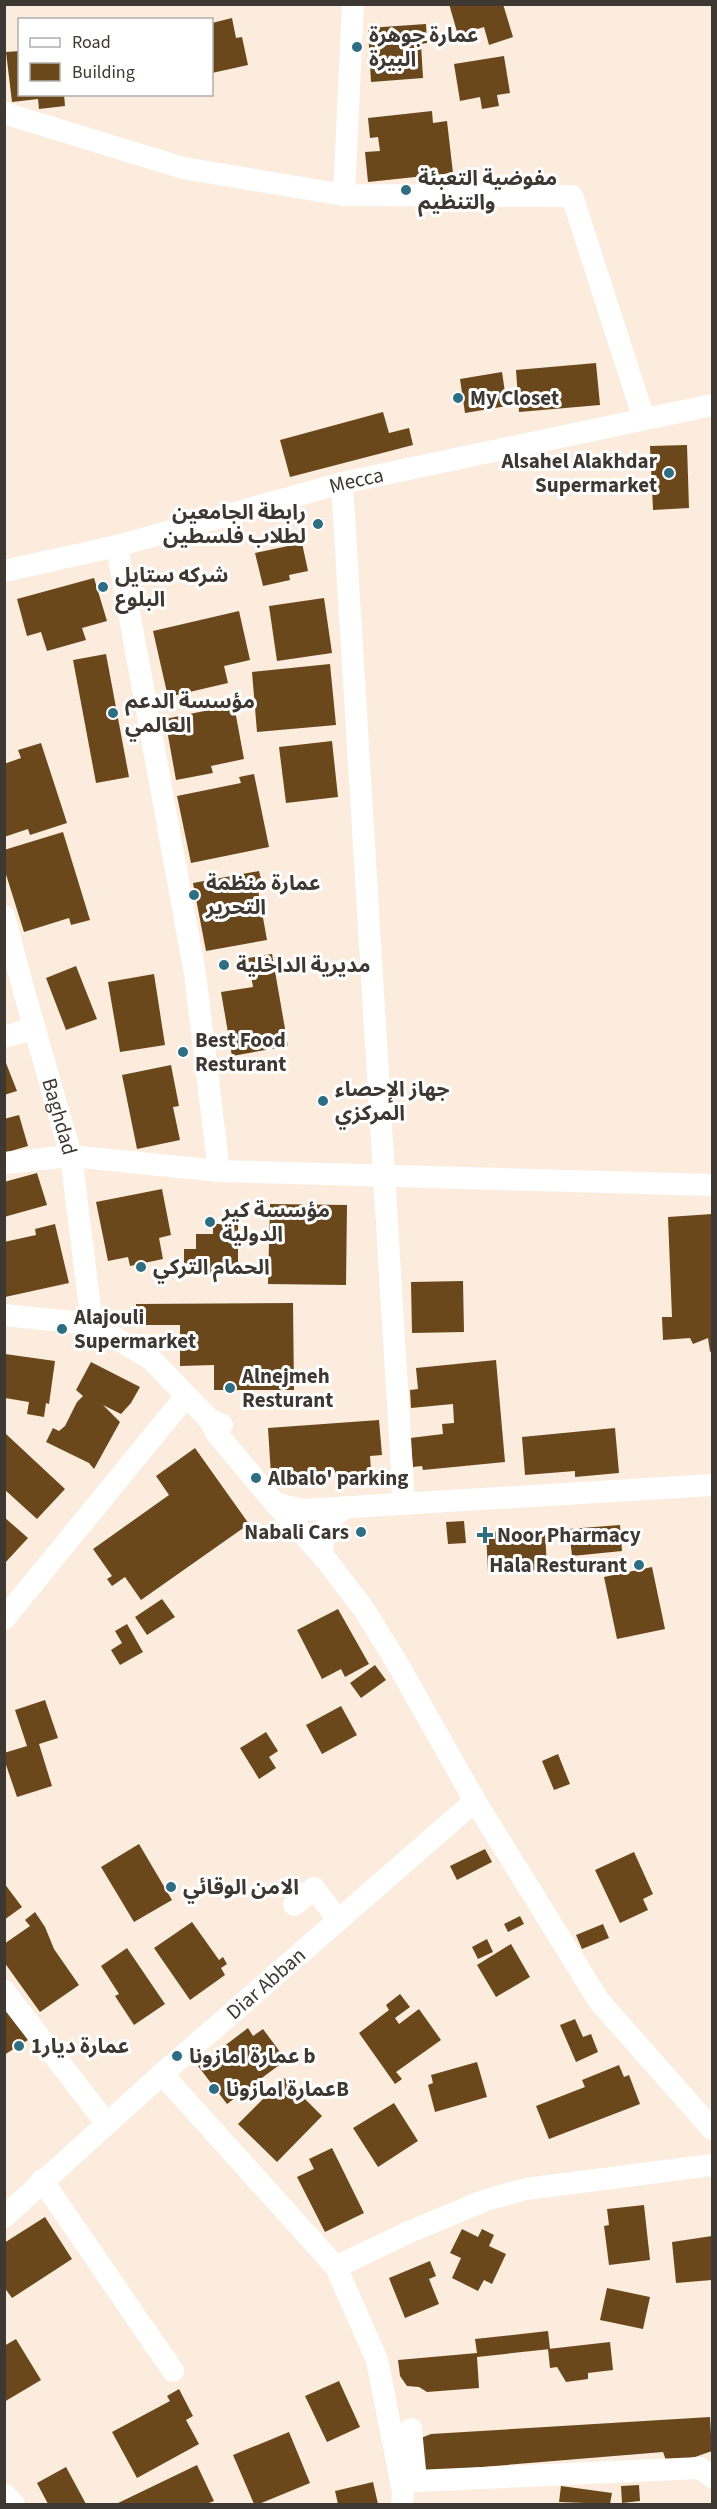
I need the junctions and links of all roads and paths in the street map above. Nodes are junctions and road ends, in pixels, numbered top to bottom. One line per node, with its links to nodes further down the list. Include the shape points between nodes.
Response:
1 (353, 4): 3 (street)
2 (4, 113): 3 (street, via 183,168)
3 (344, 195): 5 (street, via 572,196)
4 (712, 405): 5 (street, Mecca)
5 (644, 419): 6 (street, Mecca)
6 (342, 483): 7 (street, Mecca); 15 (street)
7 (117, 546): 8 (street, Mecca); 14 (street, via 195,974)
8 (4, 571)
9 (4, 916): 10 (street, Baghdad)
10 (34, 1028): 11 (street); 12 (street, Baghdad)
11 (4, 1037)
12 (71, 1156): 13 (street); 14 (street); 18 (street, Baghdad)
13 (4, 1163)
14 (219, 1171): 15 (street)
15 (384, 1177): 16 (street); 24 (street)
16 (712, 1185)
17 (4, 1315): 18 (street)
18 (92, 1324): 19 (street, via 151,1359)
19 (186, 1396): 20 (street); 28 (street)
20 (209, 1419): 22 (street); 23 (street, via 225,1426 272,1479)
21 (712, 1485): 24 (street)
22 (275, 1503): 23 (street); 26 (street)
23 (304, 1504): 25 (street); 26 (street)
24 (404, 1504): 25 (street)
25 (346, 1507): 27 (street, via 330,1517 322,1534)
26 (301, 1533): 27 (street)
27 (323, 1556): 29 (street, via 391,1652)
28 (4, 1619)
29 (476, 1801): 31 (street, Diar Abban); 35 (street, via 599,2001)
30 (294, 1905): 31 (street, via 314,1888)
31 (338, 1920): 33 (street, Diar Abban)
32 (4, 1991): 34 (street)
33 (162, 2073): 34 (street, Diar Abban); 39 (street)
34 (107, 2124): 37 (street, Diar Abban)
35 (712, 2130)
36 (712, 2165): 39 (street, via 486,2199)
37 (42, 2180): 38 (street, Diar Abban); 40 (street)
38 (4, 2217)
39 (336, 2267): 45 (street, via 377,2360 403,2492)
40 (173, 2371)
41 (411, 2429): 42 (street, via 416,2481 700,2468)
42 (712, 2477)
43 (4, 2494): 44 (street)
44 (14, 2505)
45 (402, 2505)

